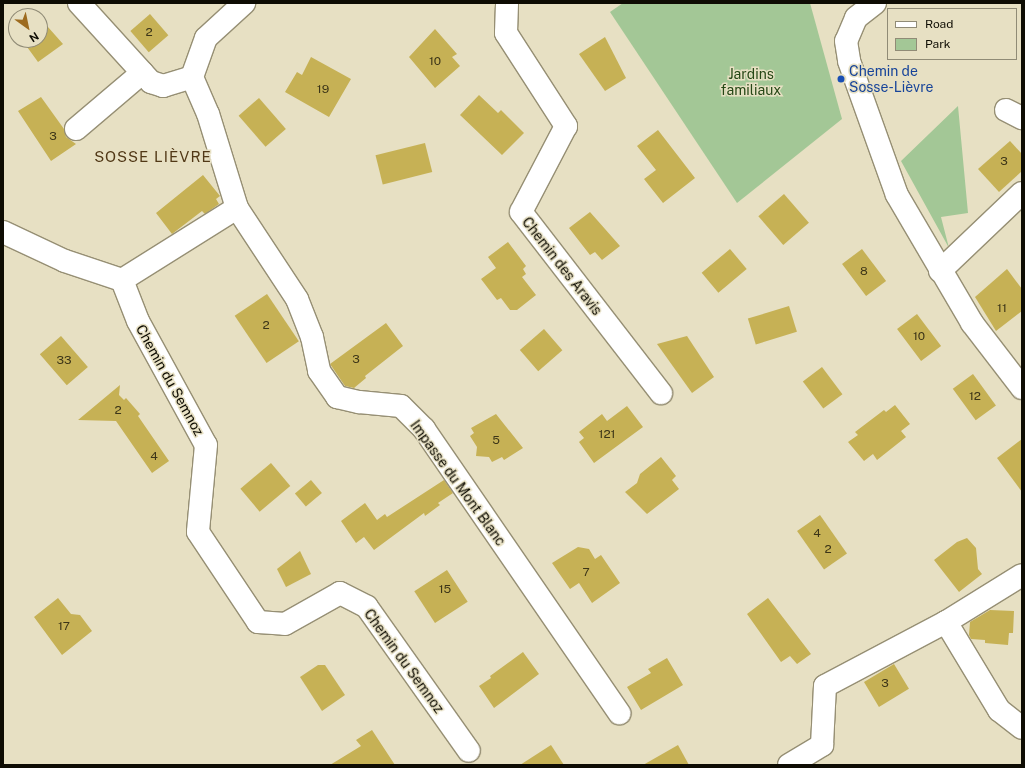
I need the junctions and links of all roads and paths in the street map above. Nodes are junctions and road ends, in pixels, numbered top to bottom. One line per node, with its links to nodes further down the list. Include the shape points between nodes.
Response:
1 (79, 3): 5 (street)
2 (244, 3): 6 (street, via 206,38)
3 (505, 3): 14 (street, Chemin des Aravis, via 506,34 566,126 521,212)
4 (875, 3): 11 (street, via 856,18 846,41 849,61 897,195)
5 (142, 73): 6 (street, via 151,82 163,86); 7 (street)
6 (192, 77): 9 (street, via 208,114)
7 (76, 129)
8 (1022, 193): 11 (street)
9 (237, 208): 12 (street); 17 (street, Impasse du Mont Blanc, via 297,298 312,337 319,371 337,397 358,402 401,406 424,429)
10 (3, 232): 12 (street, via 65,261)
11 (940, 271): 13 (street, via 972,323)
12 (122, 280): 19 (street, Chemin du Semnoz, via 138,321 206,445 198,532 258,622 285,624 340,593 367,607)
13 (1022, 388)
14 (661, 393)
15 (1022, 575): 16 (street)
16 (946, 622): 18 (street, via 999,710); 20 (street, via 825,686 822,745)
17 (620, 713)
18 (1022, 728)
19 (469, 751)
20 (788, 765)

